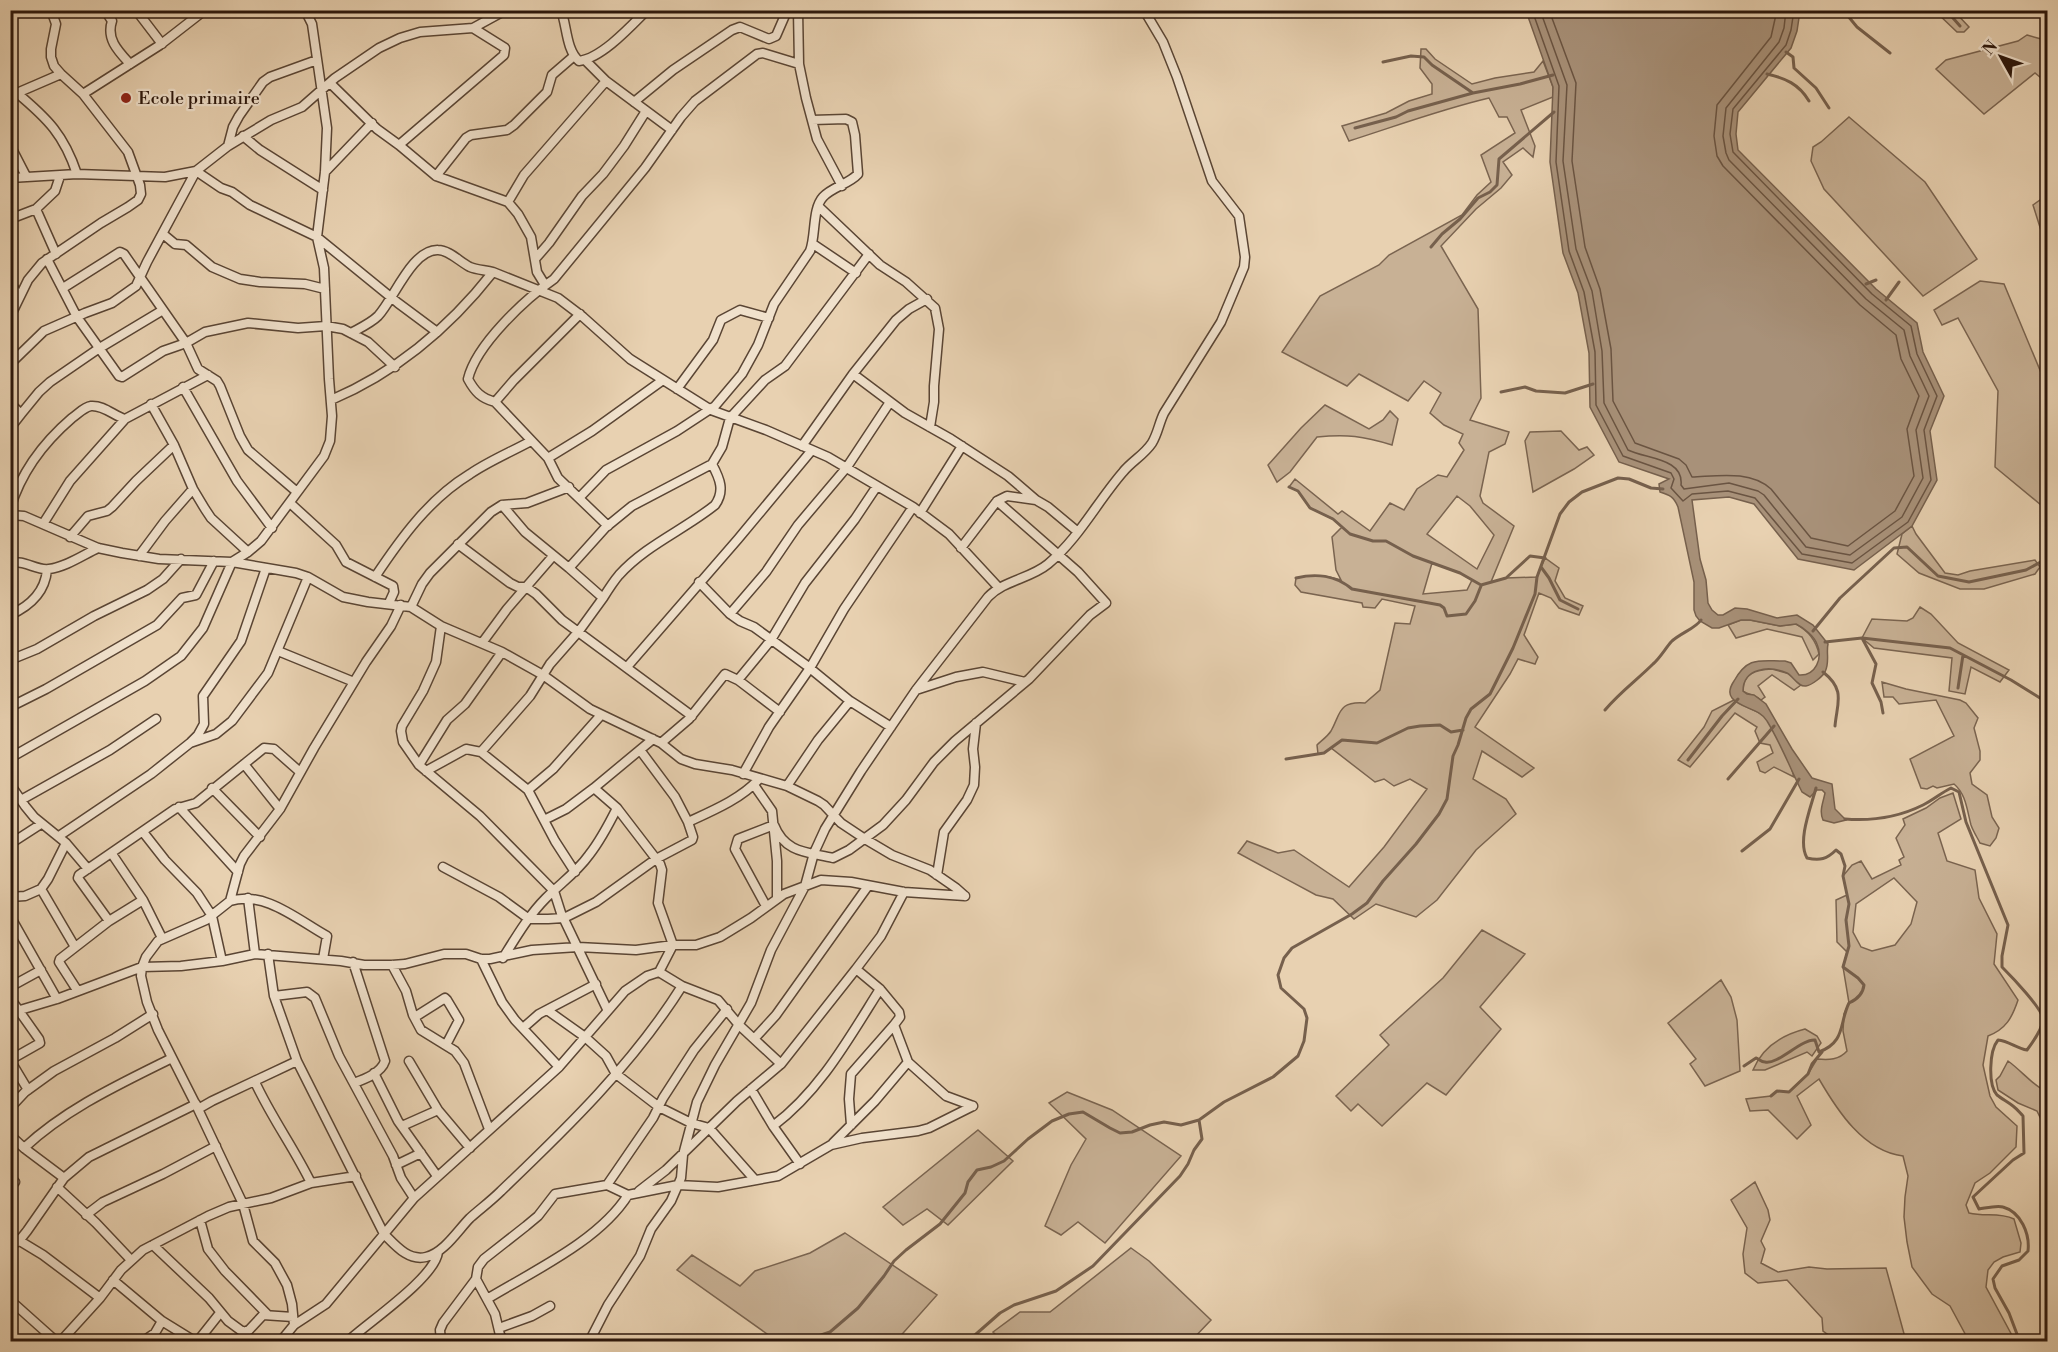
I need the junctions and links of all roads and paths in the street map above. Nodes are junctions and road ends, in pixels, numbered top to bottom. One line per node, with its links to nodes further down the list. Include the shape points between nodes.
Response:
1 (51, 10): 20 (street, via 56,24 51,57)
2 (105, 10): 18 (street, via 112,21 110,37)
3 (136, 10): 14 (street)
4 (205, 10): 12 (street)
5 (305, 10): 16 (street, via 312,24)
6 (506, 10): 13 (street)
7 (561, 10): 15 (street)
8 (647, 10): 17 (street, via 628,31)
9 (790, 10): 26 (street, via 773,38 740,27 732,30)
10 (798, 10): 19 (street)
11 (1144, 10): 118 (street, via 1177,77 1212,181 1239,216 1245,264 1221,322 1164,413 1153,442 1124,470)
12 (193, 14): 14 (street)
13 (473, 28): 22 (street, via 420,32 400,38); 33 (street, via 505,48 504,55)
14 (162, 44): 18 (street)
15 (574, 56): 17 (street); 40 (street, via 552,75 547,93 514,125 466,138)
16 (317, 60): 23 (street); 34 (street, via 263,82 239,116)
17 (585, 60): 21 (street)
18 (130, 64): 24 (street)
19 (799, 64): 28 (street); 30 (street, via 757,54 695,101)
20 (60, 74): 24 (street); 25 (street)
21 (606, 81): 26 (street); 45 (street, via 524,175)
22 (330, 83): 23 (street); 29 (street)
23 (322, 90): 31 (street, via 303,107); 36 (street, via 327,128)
24 (83, 94): 41 (street, via 128,152)
25 (14, 95): 37 (street, via 49,121 71,156)
26 (634, 102): 27 (street)
27 (646, 111): 30 (street); 54 (street, via 624,146)
28 (812, 120): 43 (street, via 817,139); 43 (street, via 852,122 858,174)
29 (372, 123): 33 (street); 36 (street)
30 (672, 130): 59 (street, via 645,168)
31 (243, 136): 34 (street); 44 (street)
32 (10, 145): 38 (street)
33 (399, 145): 40 (street)
34 (228, 146): 35 (street)
35 (196, 171): 41 (street); 49 (street); 50 (street, via 250,205)
36 (325, 172): 44 (street)
37 (76, 174): 39 (street); 41 (street)
38 (26, 176): 39 (street); 42 (street)
39 (60, 176): 47 (street, via 55,190)
40 (436, 176): 45 (street)
41 (137, 177): 52 (street, via 141,194 138,200)
42 (10, 178)
43 (842, 186): 46 (street, via 823,196)
44 (323, 190): 50 (street)
45 (508, 202): 54 (street, via 531,237)
46 (818, 206): 51 (street); 53 (street)
47 (36, 209): 48 (street); 52 (street)
48 (10, 219)
49 (163, 234): 58 (street); 62 (street, via 175,244 186,245 212,267 240,279)
50 (317, 237): 62 (street); 64 (street)
51 (813, 244): 57 (street); 71 (street, via 780,293)
52 (56, 254): 55 (street)
53 (869, 254): 57 (street); 65 (street)
54 (536, 258): 59 (street, via 537,272)
55 (47, 259): 61 (street); 66 (street, via 34,271)
56 (493, 272): 63 (street); 64 (street, via 471,267 441,250 432,250 412,264); 73 (street)
57 (856, 273): 91 (street, via 785,366 765,380)
58 (141, 276): 61 (street, via 120,252); 67 (street); 70 (street, via 127,294)
59 (545, 285): 63 (street)
60 (12, 288): 66 (street)
61 (63, 288): 70 (street)
62 (325, 289): 72 (street)
63 (537, 290): 68 (street, via 558,298); 85 (street, via 471,367 468,379 475,392)
64 (392, 298): 73 (street); 74 (street, via 378,316)
65 (927, 299): 79 (street, via 896,320); 93 (street, via 935,308 939,329)
66 (16, 304): 69 (street)
67 (163, 310): 75 (street); 76 (street)
68 (580, 314): 81 (street, via 630,359); 85 (street)
69 (10, 317)
70 (77, 317): 76 (street); 77 (street, via 44,331)
71 (769, 318): 83 (street, via 740,310 721,320 713,340); 89 (street, via 742,374)
72 (326, 326): 74 (street); 75 (street, via 298,328 248,323 205,332); 84 (street)
73 (437, 332): 78 (street)
74 (351, 333): 78 (street, via 368,342)
75 (186, 343): 76 (street, via 163,351 122,377); 80 (street, via 198,369)
76 (98, 349): 90 (street, via 50,382)
77 (10, 364)
78 (395, 367): 84 (street)
79 (853, 374): 86 (street); 97 (street)
80 (208, 375): 82 (street); 106 (street, via 220,386 248,450)
81 (663, 380): 83 (street); 100 (street)
82 (183, 387): 88 (street); 117 (street, via 237,482)
83 (677, 389): 89 (street)
84 (331, 400): 106 (street, via 327,448)
85 (495, 402): 95 (street)
86 (890, 402): 93 (street); 102 (street)
87 (10, 403): 90 (street)
88 (152, 404): 92 (street); 96 (street)
89 (711, 410): 91 (street); 107 (street, via 606,470)
90 (21, 414): 94 (street)
91 (730, 418): 97 (street); 101 (street, via 722,447)
92 (125, 419): 112 (street, via 103,408 85,408 58,430 31,463); 115 (street, via 70,481)
93 (930, 426): 98 (street)
94 (10, 428)
95 (531, 441): 100 (street); 135 (street, via 468,475 444,493 410,527)
96 (174, 445): 105 (street); 119 (street, via 112,507 88,516)
97 (802, 446): 99 (street)
98 (962, 446): 109 (street, via 1008,476); 113 (street)
99 (812, 450): 102 (street); 136 (street)
100 (548, 458): 104 (street, via 558,478)
101 (712, 464): 116 (street, via 632,506); 139 (street, via 721,482 720,498 715,505 632,562)
102 (847, 467): 103 (street); 143 (street)
103 (877, 486): 113 (street); 147 (street, via 805,583)
104 (569, 487): 107 (street); 111 (street, via 522,504)
105 (193, 489): 123 (street, via 211,518); 125 (street)
106 (297, 492): 110 (street)
107 (579, 498): 116 (street)
108 (997, 501): 109 (street, via 1004,496); 122 (street); 124 (street)
109 (1036, 501): 118 (street)
110 (290, 503): 117 (street); 135 (street, via 336,545 346,562)
111 (502, 505): 120 (street); 126 (street)
112 (10, 509)
113 (917, 510): 122 (street); 153 (street, via 848,603)
114 (10, 514): 115 (street)
115 (43, 524): 119 (street)
116 (608, 526): 132 (street)
117 (272, 528): 123 (street)
118 (1078, 532): 124 (street)
119 (70, 537): 121 (street)
120 (458, 544): 137 (street, via 510,583); 142 (street, via 430,573)
121 (99, 548): 125 (street); 133 (street)
122 (961, 548): 138 (street)
123 (248, 552): 129 (street)
124 (1058, 555): 138 (street, via 1045,567); 157 (street, via 1106,603)
125 (139, 556): 127 (street)
126 (553, 556): 132 (street); 137 (street)
127 (181, 559): 128 (street); 151 (street, via 147,590)
128 (214, 561): 129 (street); 160 (street, via 196,595 182,598 162,622)
129 (232, 562): 131 (street); 171 (street, via 203,628 181,656 145,681)
130 (10, 563): 133 (street)
131 (266, 568): 134 (street); 168 (street, via 241,640 203,696 204,724)
132 (569, 568): 139 (street)
133 (47, 570): 144 (street, via 46,583 39,593)
134 (308, 577): 140 (street, via 343,597); 149 (street)
135 (375, 577): 140 (street, via 394,588)
136 (699, 582): 143 (street); 152 (street)
137 (526, 587): 146 (street); 148 (street)
138 (999, 588): 158 (street, via 970,618)
139 (603, 598): 146 (street)
140 (389, 603): 141 (street)
141 (401, 605): 142 (street); 156 (street)
142 (411, 607): 145 (street)
143 (730, 614): 147 (street)
144 (10, 615)
145 (441, 626): 148 (street); 173 (street, via 436,662 401,731 403,742)
146 (579, 631): 152 (street); 154 (street)
147 (771, 640): 153 (street); 155 (street)
148 (482, 643): 150 (street)
149 (278, 651): 156 (street); 168 (street, via 268,673 232,721 216,734)
150 (502, 652): 154 (street); 173 (street, via 470,698 447,720)
151 (10, 660)
152 (627, 667): 163 (street)
153 (810, 668): 159 (street); 161 (street)
154 (543, 675): 162 (street); 170 (street, via 530,696)
155 (738, 680): 161 (street); 163 (street, via 722,675)
156 (354, 682): 174 (street)
157 (1025, 682): 158 (street, via 983,672); 165 (street)
158 (916, 690): 166 (street)
159 (850, 701): 166 (street); 178 (street)
160 (10, 706)
161 (780, 712): 175 (street)
162 (601, 715): 167 (street); 181 (street, via 553,769)
163 (692, 716): 167 (street)
164 (156, 719): 182 (street)
165 (975, 723): 194 (street, via 934,762 883,825); 203 (street, via 974,785 944,832)
166 (891, 727): 186 (street)
167 (657, 741): 169 (street); 175 (street, via 686,761)
168 (190, 743): 193 (street)
169 (640, 750): 180 (street); 188 (street, via 675,797)
170 (481, 752): 173 (street, via 466,749); 181 (street)
171 (10, 758)
172 (244, 764): 174 (street, via 271,747); 179 (street); 185 (street)
173 (423, 768): 207 (street, via 480,816)
174 (300, 772): 185 (street)
175 (743, 774): 176 (street)
176 (757, 782): 178 (street); 188 (street); 190 (street)
177 (10, 784): 182 (street)
178 (787, 786): 186 (street, via 824,805)
179 (212, 788): 183 (street, via 196,803); 192 (street)
180 (594, 788): 184 (street); 187 (street)
181 (528, 790): 187 (street)
182 (21, 800): 189 (street)
183 (179, 807): 191 (street); 201 (street)
184 (617, 808): 198 (street); 202 (street)
185 (280, 809): 192 (street)
186 (834, 816): 194 (street); 196 (street)
187 (544, 820): 202 (street)
188 (688, 822): 198 (street, via 693,839)
189 (41, 824): 193 (street); 195 (street)
190 (774, 825): 196 (street, via 788,846); 211 (street); 214 (street, via 738,839 735,849)
191 (143, 832): 197 (street); 216 (street, via 197,893)
192 (260, 837): 201 (street, via 244,856)
193 (63, 839): 200 (street); 206 (street)
194 (865, 839): 196 (street, via 833,858); 203 (street)
195 (10, 844)
196 (814, 853): 204 (street)
197 (112, 854): 200 (street); 212 (street)
198 (656, 860): 217 (street, via 596,902); 221 (street, via 662,870 658,903)
199 (443, 867): 218 (street, via 499,897)
200 (88, 869): 219 (street, via 78,878)
201 (238, 872): 213 (street)
202 (575, 872): 207 (street)
203 (937, 875): 208 (street, via 965,896)
204 (805, 886): 205 (street, via 821,880); 211 (street); 250 (street, via 771,950)
205 (868, 886): 208 (street); 254 (street, via 776,1015)
206 (41, 889): 209 (street); 222 (street)
207 (554, 891): 217 (street); 218 (street)
208 (904, 892): 233 (street, via 881,936)
209 (10, 897)
210 (248, 898): 213 (street); 224 (street); 228 (street, via 269,903 327,936)
211 (777, 898): 214 (street)
212 (143, 900): 219 (street); 220 (street)
213 (230, 901): 216 (street)
214 (766, 906): 221 (street, via 720,937 696,945)
215 (10, 916): 234 (street)
216 (212, 916): 220 (street); 229 (street)
217 (564, 918): 218 (street); 223 (street)
218 (529, 919): 226 (street)
219 (110, 921): 222 (street)
220 (162, 938): 232 (street)
221 (674, 945): 223 (street, via 636,950); 235 (street)
222 (75, 947): 240 (street, via 60,963)
223 (578, 947): 226 (street, via 532,950); 236 (street)
224 (255, 954): 225 (street); 229 (street)
225 (268, 954): 228 (street); 241 (street)
226 (503, 957): 227 (street)
227 (481, 958): 231 (street, via 444,954); 252 (street, via 502,1002)
228 (323, 959): 230 (street)
229 (222, 962): 232 (street)
230 (353, 962): 231 (street); 263 (street, via 385,1058 383,1068)
231 (392, 965): 249 (street)
232 (142, 967): 240 (street); 248 (street, via 147,1002)
233 (856, 969): 239 (street); 261 (street)
234 (41, 970): 238 (street); 243 (street)
235 (659, 972): 237 (street); 245 (street, via 633,984)
236 (596, 984): 245 (street); 246 (street)
237 (682, 986): 244 (street, via 718,1000); 264 (street, via 657,1025)
238 (10, 987)
239 (880, 989): 251 (street, via 900,1014); 276 (street, via 804,1100)
240 (77, 990): 243 (street)
241 (274, 996): 258 (street); 266 (street, via 300,992 314,995)
242 (10, 998): 247 (street)
243 (57, 999): 247 (street)
244 (727, 1008): 250 (street); 270 (street, via 694,1050)
245 (608, 1009): 253 (street)
246 (547, 1010): 252 (street); 253 (street)
247 (15, 1012): 257 (street, via 40,1043)
248 (153, 1014): 256 (street); 268 (street)
249 (415, 1017): 255 (street, via 421,1030); 255 (street, via 445,998 459,1020)
250 (739, 1025): 254 (street); 273 (street, via 715,1065)
251 (894, 1025): 260 (street); 274 (street, via 851,1074)
252 (523, 1028): 262 (street)
253 (585, 1036): 262 (street); 264 (street, via 606,1056)
254 (754, 1039): 261 (street)
255 (446, 1045): 278 (street, via 464,1063)
256 (172, 1058): 269 (street); 282 (street, via 86,1103 44,1129)
257 (10, 1060): 268 (street)
258 (297, 1061): 265 (street); 288 (street)
259 (410, 1061): 272 (street)
260 (908, 1062): 274 (street); 280 (street, via 946,1096 973,1106 929,1128)
261 (781, 1064): 267 (street)
262 (559, 1067): 278 (street)
263 (374, 1073): 266 (street); 275 (street)
264 (616, 1074): 270 (street); 306 (street)
265 (255, 1082): 269 (street); 292 (street)
266 (354, 1083): 287 (street)
267 (751, 1089): 276 (street); 277 (street)
268 (28, 1090): 271 (street)
269 (197, 1106): 281 (street); 290 (street, via 89,1157)
270 (658, 1107): 273 (street); 293 (street)
271 (10, 1108)
272 (438, 1110): 275 (street); 283 (street)
273 (691, 1123): 277 (street); 285 (street)
274 (851, 1125): 280 (street)
275 (402, 1126): 284 (street)
276 (773, 1126): 286 (street)
277 (709, 1128): 285 (street); 291 (street)
278 (489, 1129): 283 (street)
279 (10, 1135): 282 (street)
280 (831, 1145): 286 (street)
281 (216, 1146): 298 (street); 299 (street, via 102,1202)
282 (24, 1148): 290 (street)
283 (470, 1149): 289 (street)
284 (421, 1153): 287 (street); 289 (street)
285 (683, 1155): 294 (street); 296 (street)
286 (801, 1164): 291 (street, via 783,1174)
287 (396, 1165): 297 (street)
288 (356, 1176): 292 (street); 301 (street)
289 (437, 1176): 297 (street)
290 (64, 1178): 295 (street)
291 (754, 1180): 294 (street, via 718,1187)
292 (311, 1183): 298 (street)
293 (606, 1185): 296 (street); 308 (street, via 555,1194 538,1216 482,1261)
294 (678, 1185): 296 (street); 326 (street)
295 (57, 1187): 299 (street); 303 (street)
296 (632, 1194): 311 (street, via 608,1222 578,1244)
297 (414, 1198): 301 (street)
298 (243, 1204): 300 (street); 317 (street, via 253,1241 275,1263 287,1285)
299 (86, 1215): 307 (street)
300 (200, 1220): 304 (street); 315 (street, via 208,1249)
301 (384, 1234): 306 (street, via 411,1256 425,1257); 317 (street, via 326,1304)
302 (10, 1235): 303 (street)
303 (19, 1241): 305 (street); 310 (street)
304 (153, 1245): 307 (street); 314 (street, via 209,1298)
305 (10, 1246)
306 (438, 1252): 319 (street, via 434,1263 409,1291)
307 (131, 1260): 309 (street)
308 (476, 1279): 311 (street); 324 (street, via 443,1323)
309 (113, 1280): 310 (street); 316 (street)
310 (100, 1298): 320 (street)
311 (487, 1299): 318 (street)
312 (10, 1300): 320 (street)
313 (550, 1306): 318 (street)
314 (219, 1313): 315 (street, via 243,1332 263,1315); 322 (street)
315 (268, 1316): 317 (street)
316 (162, 1321): 321 (street, via 155,1333); 322 (street)
317 (294, 1321): 323 (street)
318 (499, 1328): 325 (street)
319 (353, 1339)
320 (58, 1341)
321 (142, 1341)
322 (192, 1341)
323 (280, 1341)
324 (441, 1341)
325 (505, 1341)
326 (589, 1341)

